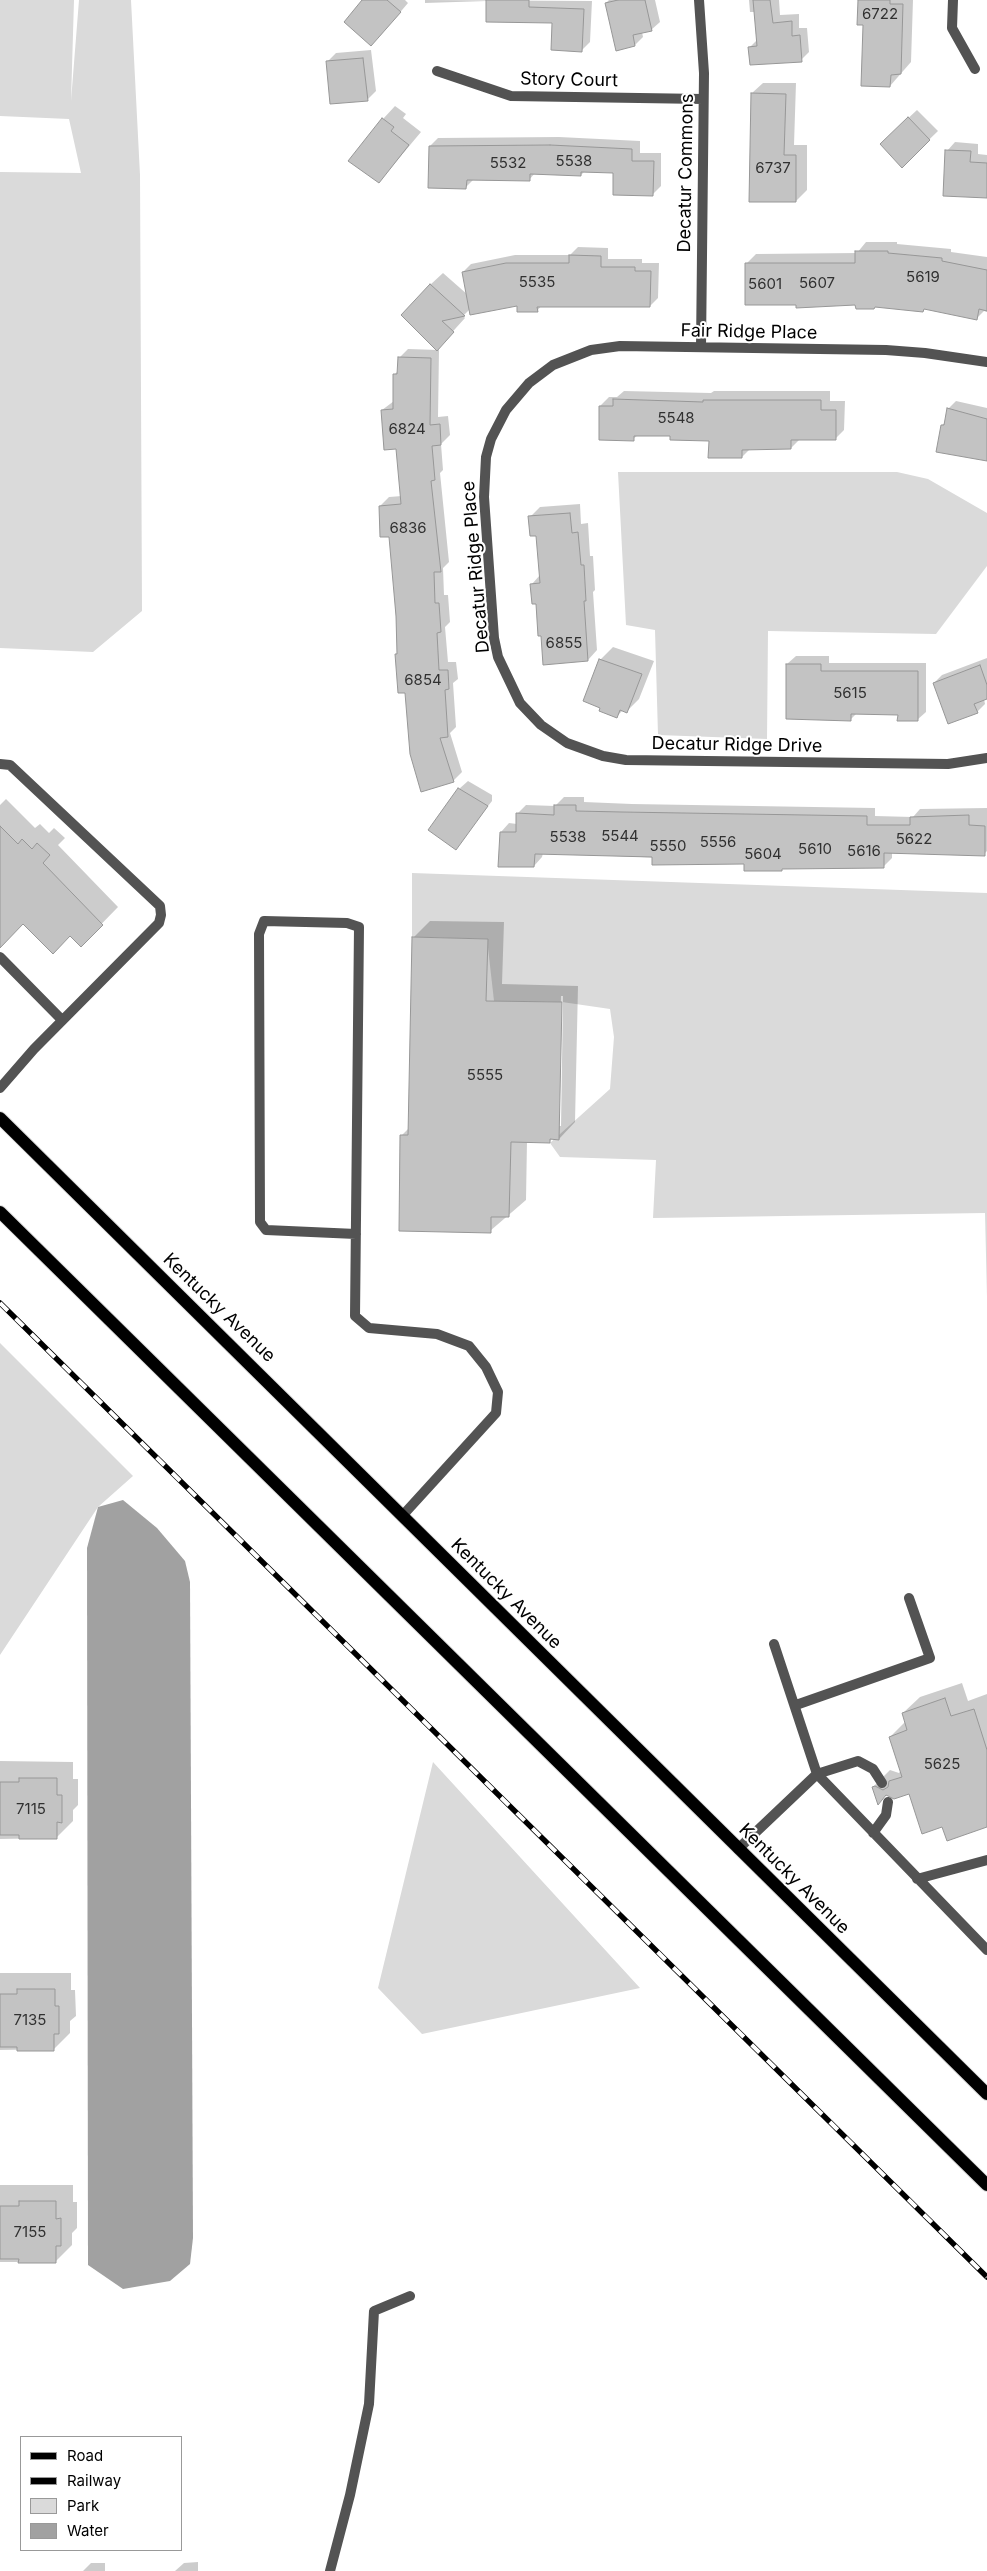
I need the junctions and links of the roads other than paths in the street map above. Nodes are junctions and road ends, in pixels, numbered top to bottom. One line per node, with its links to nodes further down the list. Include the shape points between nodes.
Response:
1 (699, 0): 5 (street, Decatur Commons)
2 (952, 0): 3 (street, via 952,28)
3 (975, 69)
4 (437, 71): 5 (street, Story Court, via 511,96)
5 (703, 99): 6 (street, Decatur Commons)
6 (701, 347): 7 (street, Fair Ridge Place, via 886,350); 8 (street, Fair Ridge Place, via 620,346 590,350 553,365)
7 (987, 362)
8 (522, 390): 9 (street, Decatur Ridge Place, via 496,427 484,470 494,638 498,657)
9 (512, 689): 10 (street, Decatur Ridge Drive, via 541,725 567,743 611,758 948,764)
10 (987, 758)
11 (0, 764): 13 (street, via 10,765 160,906 159,923)
12 (0, 957): 13 (street)
13 (62, 1020): 14 (street)
14 (0, 1088)
15 (0, 1118): 18 (main road, Kentucky Avenue)
16 (0, 1212): 31 (main road)
17 (356, 1234): 17 (street, via 359,927 347,923 264,921 259,934 260,1222 266,1230); 18 (street, via 355,1316 369,1328 437,1334 469,1346 486,1367 498,1392 496,1412)
18 (403, 1515): 26 (main road, Kentucky Avenue)
19 (909, 1598): 21 (street, via 930,1658)
20 (774, 1644): 21 (street)
21 (796, 1705): 22 (street)
22 (818, 1774): 23 (street, via 858,1761 873,1769); 25 (street); 26 (street)
23 (882, 1784)
24 (888, 1802): 25 (street, via 886,1815)
25 (873, 1833): 28 (street)
26 (738, 1849): 30 (main road, Kentucky Avenue)
27 (987, 1860): 28 (street)
28 (917, 1879): 29 (street)
29 (987, 1950)
30 (987, 2094)
31 (987, 2185)
32 (410, 2296): 33 (street, via 374,2311 369,2404)
33 (330, 2571)

